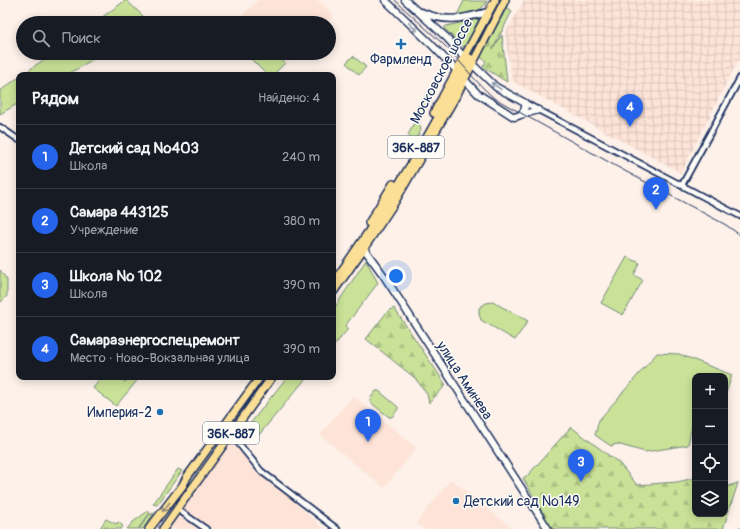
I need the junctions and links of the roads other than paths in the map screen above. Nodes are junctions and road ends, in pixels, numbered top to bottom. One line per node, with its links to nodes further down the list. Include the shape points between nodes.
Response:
1 (385, 0): 9 (main road, one-way to 9)
2 (405, 0): 6 (main road)
3 (494, 0): 7 (main road, Московское шоссе / 36К-887)
4 (500, 0): 7 (main road, Московское шоссе / 36К-887)
5 (505, 0): 8 (main road, Московское шоссе / 36К-887)
6 (417, 11): 7 (main road, via 448,20); 8 (main road)
7 (491, 12): 8 (main road, Московское шоссе / 36К-887)
8 (468, 60): 9 (main road, Московское шоссе / 36К-887); 11 (main road, one-way to 8, via 496,87)
9 (460, 75): 13 (main road, via 478,94 495,106 514,117); 18 (main road, Московское шоссе / 36К-887); 19 (main road, Московское шоссе / 36К-887, via 358,241)
10 (740, 78): 16 (street)
11 (525, 102): 12 (street); 13 (main road, via 525,109)
12 (539, 110): 13 (main road); 16 (street)
13 (520, 115)
14 (0, 127): 15 (street)
15 (16, 138)
16 (682, 185): 17 (street)
17 (740, 216)
18 (363, 246): 20 (main road, Московское шоссе / 36К-887); 21 (main road, Московское шоссе / 36К-887); 34 (main road, улица Аминева)
19 (336, 272)
20 (336, 279)
21 (336, 287)
22 (258, 380): 27 (main road, 36К-887)
23 (264, 380): 25 (main road, 36К-887)
24 (270, 380): 25 (main road, 36К-887)
25 (230, 433): 26 (main road, 36К-887); 28 (main road, 36К-887); 33 (street, via 261,470)
26 (192, 480): 27 (main road, 36К-887); 28 (main road, 36К-887)
27 (183, 484): 30 (main road, 36К-887, one-way to 30)
28 (191, 489): 29 (main road, 36К-887)
29 (177, 509): 31 (main road, 36К-887); 32 (street)
30 (149, 529)
31 (163, 529)
32 (206, 529)
33 (337, 529)
34 (548, 529)

